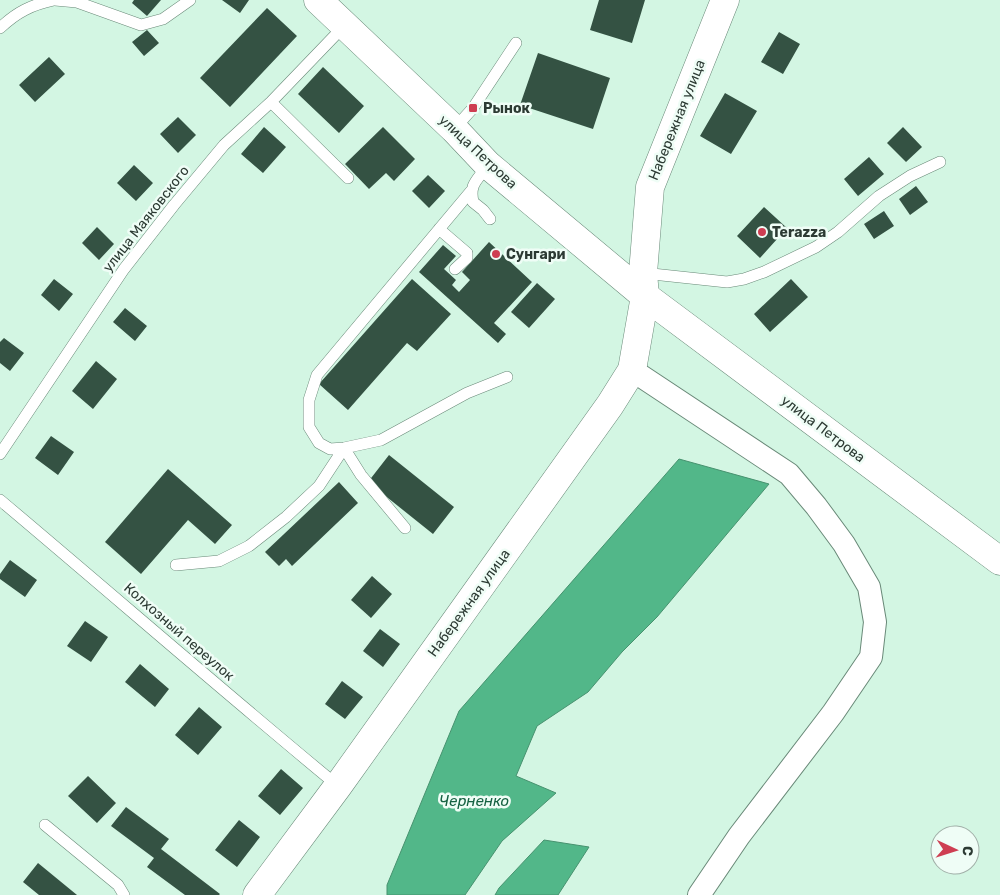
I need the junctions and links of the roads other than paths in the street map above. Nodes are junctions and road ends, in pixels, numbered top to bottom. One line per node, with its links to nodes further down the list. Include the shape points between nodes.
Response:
1 (54, 0): 2 (lane, via 77,2 141,25 164,19); 6 (lane, via 14,15)
2 (190, 0)
3 (318, 0): 5 (main road, улица Петрова)
4 (725, 0): 17 (main road, Набережная улица, via 650,187)
5 (345, 25): 8 (lane, улица Маяковского); 9 (main road, улица Петрова)
6 (0, 28)
7 (516, 43): 9 (lane, via 473,108)
8 (271, 102): 12 (lane); 21 (lane, улица Маяковского, via 224,145 124,269)
9 (454, 129): 11 (main road, улица Петрова)
10 (940, 162): 17 (lane, via 879,196 816,247 764,272 727,282)
11 (488, 165): 13 (lane); 17 (main road, улица Петрова)
12 (348, 178)
13 (471, 191): 14 (lane, via 473,202); 15 (lane)
14 (490, 219)
15 (439, 229): 16 (lane, via 467,253 467,258); 20 (lane, via 318,375 309,400 310,427 319,444 330,449)
16 (455, 269)
17 (644, 284): 18 (main road, Набережная улица); 24 (main road, улица Петрова)
18 (632, 370): 26 (main road, Набережная улица); 30 (street, via 789,474 844,544 868,587 875,622 871,657)
19 (507, 377): 20 (lane, via 467,393 381,440)
20 (344, 448): 23 (lane, via 361,475); 25 (lane, via 319,486 249,546 219,561)
21 (0, 454)
22 (0, 500): 26 (lane, Колхозный переулок)
23 (405, 528)
24 (1000, 561)
25 (176, 565)
26 (338, 786): 29 (main road, Набережная улица)
27 (45, 825): 28 (lane, via 118,885)
28 (124, 895)
29 (257, 895)
30 (699, 895)

